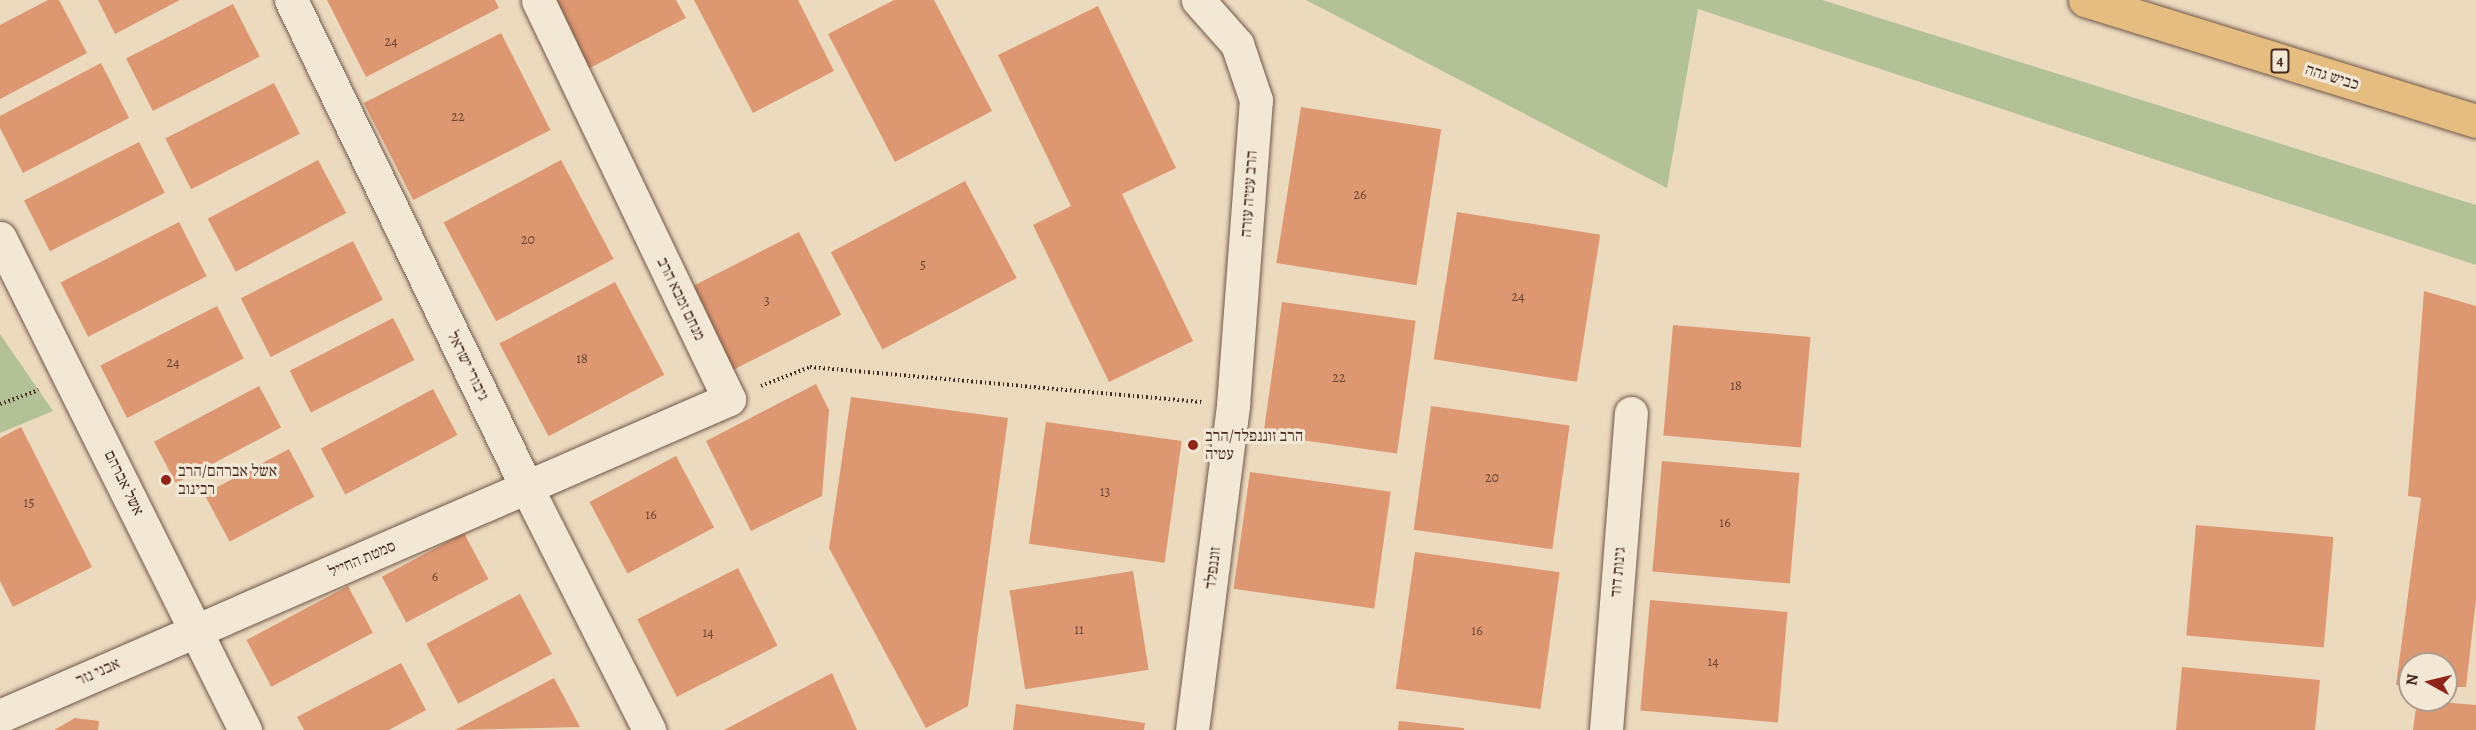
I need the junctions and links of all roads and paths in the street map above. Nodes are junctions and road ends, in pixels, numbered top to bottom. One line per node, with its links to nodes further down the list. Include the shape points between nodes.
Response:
1 (291, 0): 10 (street, גיבורי ישראל)
2 (538, 0): 7 (street, מנחם זמבא הרב)
3 (1198, 0): 8 (street, הרב עטיה עזרה, via 1237,44 1256,100)
4 (2085, 0): 5 (highway, כביש גהה / 4)
5 (2476, 121)
6 (0, 238): 11 (street, אשל אברהם)
7 (729, 399): 8 (path, via 810,367); 10 (street)
8 (1233, 405): 15 (street, זוננפלד)
9 (1631, 413): 16 (street, גינות דוד)
10 (528, 490): 11 (street, סמטת החייל); 14 (street, גיבורי ישראל)
11 (196, 628): 12 (street, אבני נזר); 13 (street, אשל אברהם)
12 (0, 716)
13 (245, 730)
14 (650, 730)
15 (1192, 730)
16 (1606, 730)

